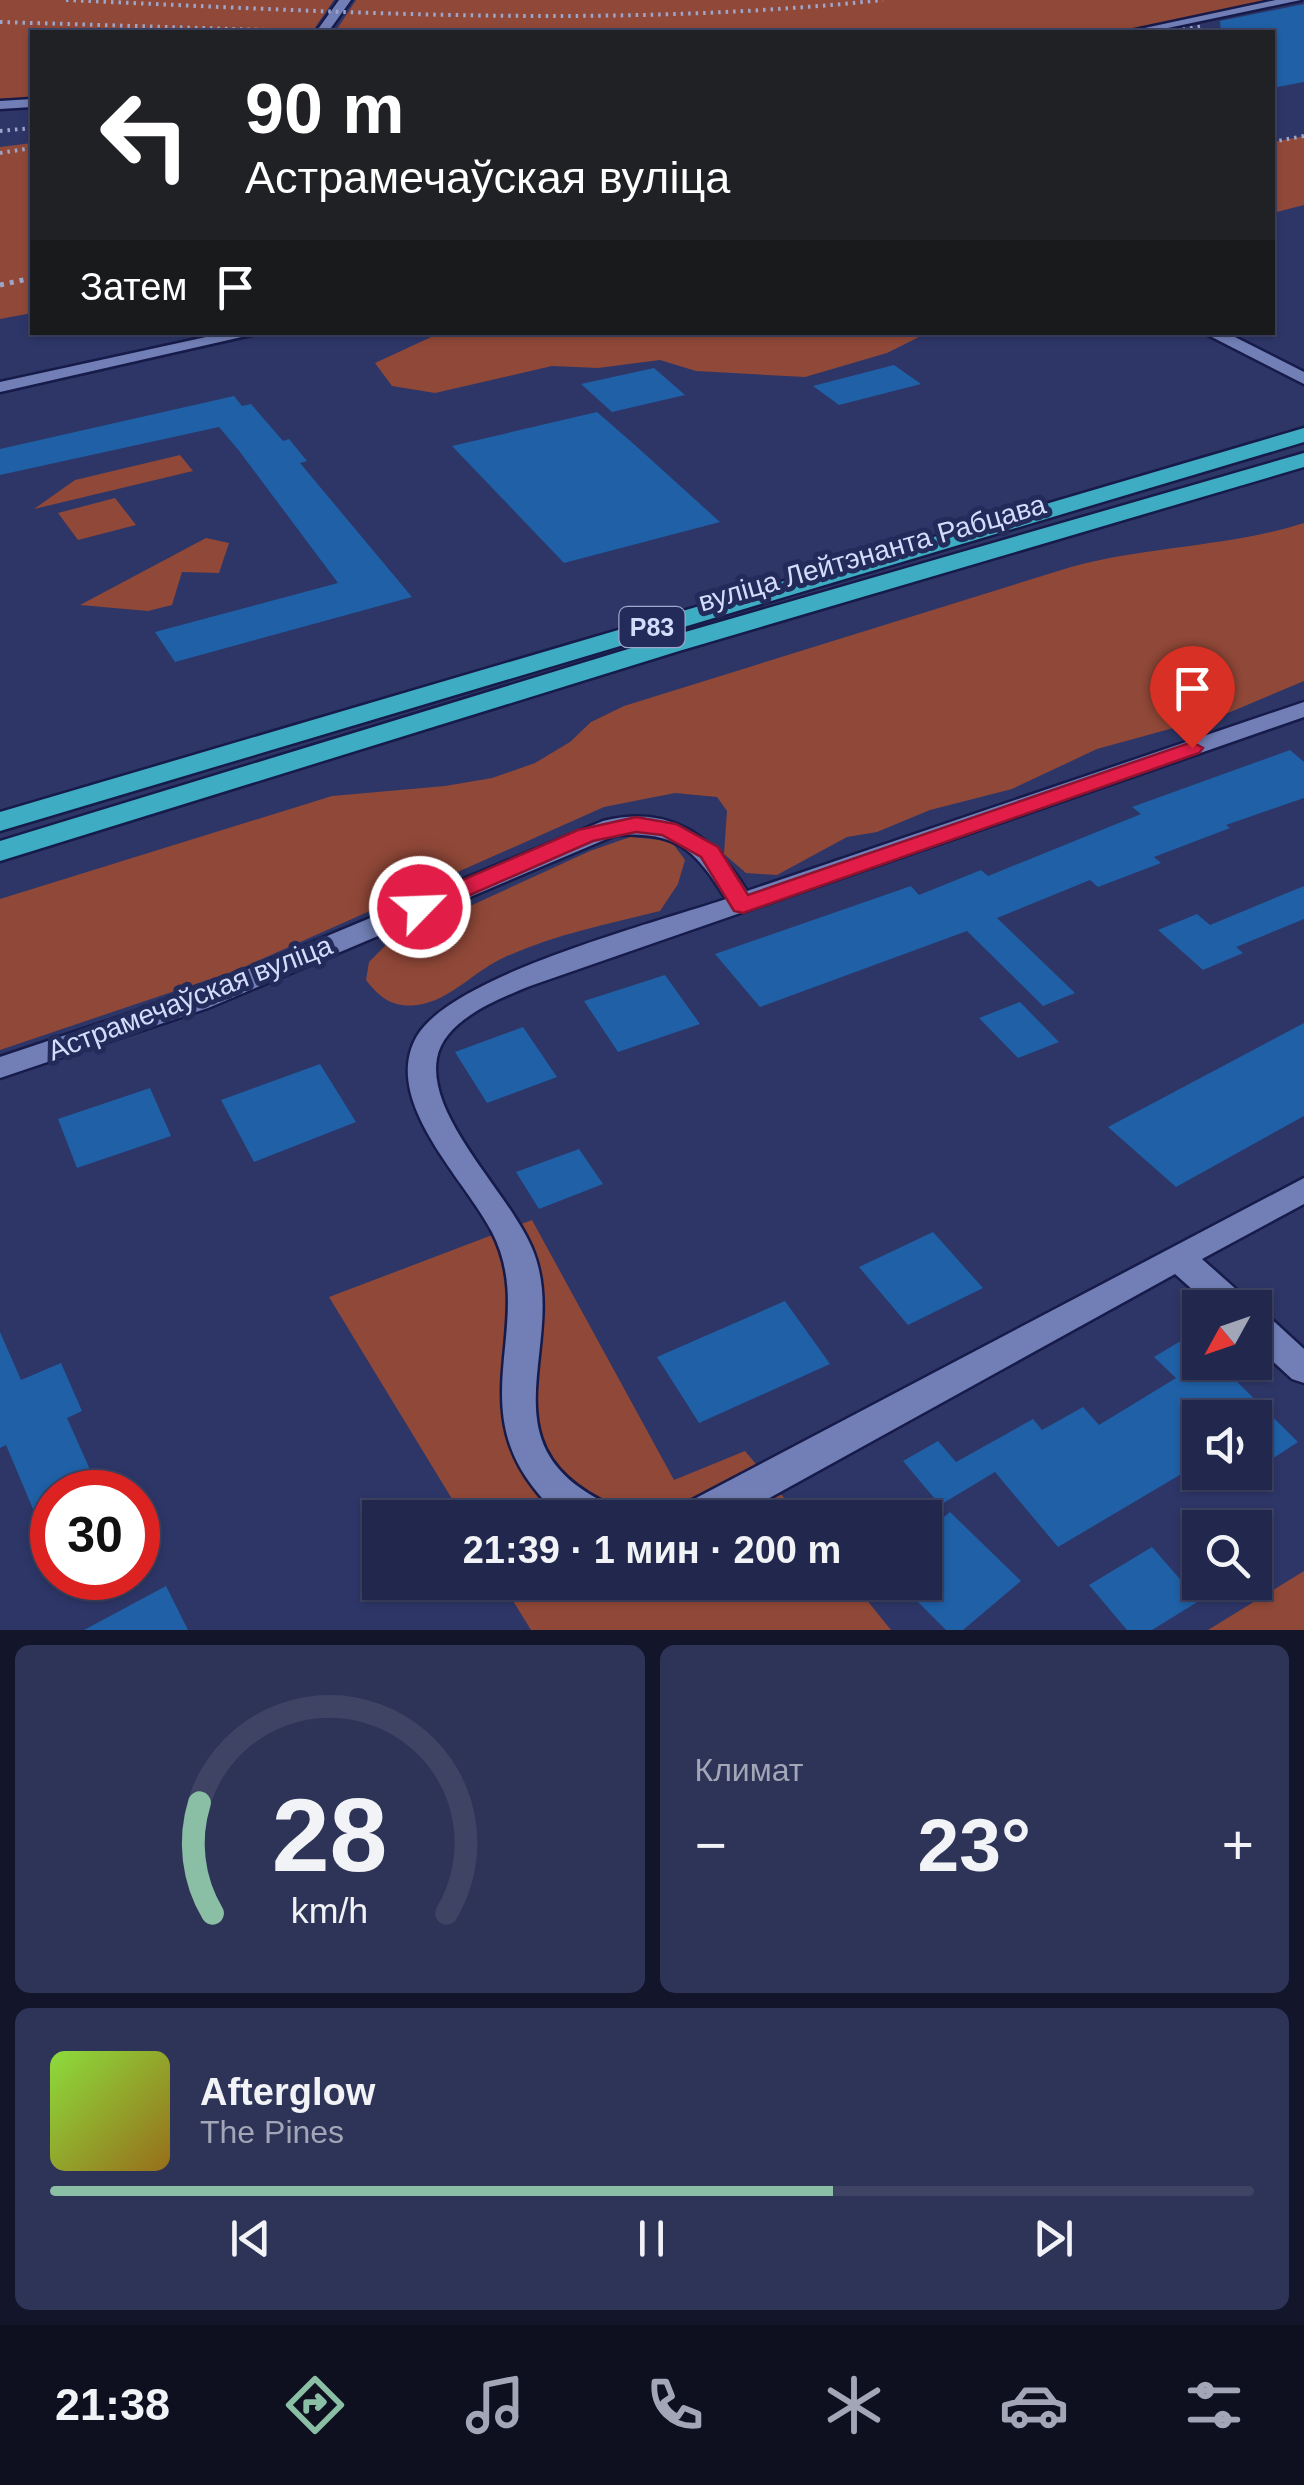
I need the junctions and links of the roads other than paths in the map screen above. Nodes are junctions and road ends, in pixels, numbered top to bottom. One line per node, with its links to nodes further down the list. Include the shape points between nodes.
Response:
1 (344, 0): 3 (street)
2 (1296, 0): 4 (street)
3 (323, 30)
4 (1142, 30)
5 (30, 102): 6 (street)
6 (0, 105)
7 (242, 335): 10 (street)
8 (1216, 335): 9 (street)
9 (1304, 379)
10 (0, 388)
11 (1304, 435): 14 (highway, вуліца Лейтэнанта Рабцава / Р83)
12 (1304, 460): 15 (highway, вуліца Лейтэнанта Рабцава / Р83)
13 (1304, 709): 16 (street)
14 (0, 822)
15 (0, 851)
16 (743, 906): 17 (street, Астрамечаўская вуліца, via 710,852 692,841 668,829 612,827 198,1001); 23 (street, via 520,979 466,1005 424,1054 420,1071 436,1114 518,1250 526,1283 516,1395 522,1427 534,1460)
17 (0, 1068)
18 (1304, 1190): 19 (street)
19 (1179, 1258): 20 (street); 24 (street)
20 (1215, 1290)
21 (1272, 1340): 22 (street)
22 (1304, 1369)
23 (569, 1500)
24 (730, 1500)

